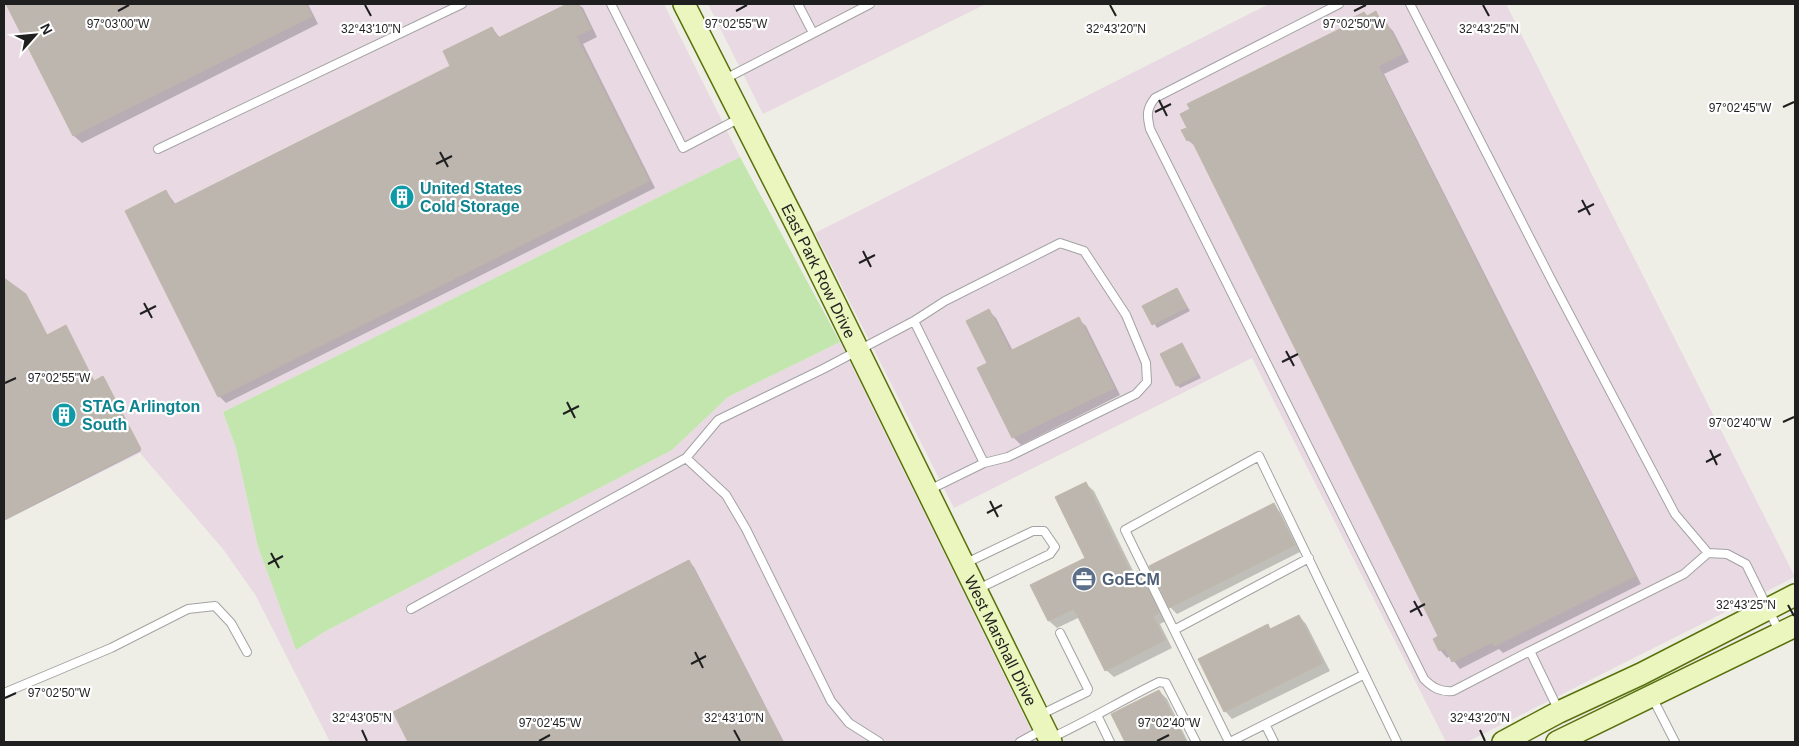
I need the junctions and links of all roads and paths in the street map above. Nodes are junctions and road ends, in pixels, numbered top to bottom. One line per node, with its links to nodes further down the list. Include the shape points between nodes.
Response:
1 (462, 4): 11 (lane)
2 (611, 4): 10 (lane, via 683,148)
3 (684, 4): 9 (main road, East Park Row Drive)
4 (798, 4): 8 (lane)
5 (870, 4): 8 (lane)
6 (1339, 4): 28 (lane, via 1155,98 1146,115 1150,129 1424,679 1432,687 1444,692 1452,691)
7 (1410, 4): 18 (lane, via 1675,514)
8 (813, 33): 9 (lane)
9 (723, 80): 10 (main road, East Park Row Drive)
10 (742, 117): 13 (main road, East Park Row Drive)
11 (158, 149)
12 (914, 321): 13 (lane); 15 (lane); 15 (lane, via 945,300 1060,243 1084,252 1126,315 1146,363 1147,382 1136,394 1008,457)
13 (857, 350): 14 (lane, via 718,420); 16 (main road, East Park Row Drive)
14 (686, 458): 23 (lane); 38 (lane, via 726,495 831,701 849,723)
15 (984, 463): 16 (lane)
16 (926, 492): 17 (main road, East Park Row Drive)
17 (950, 541): 20 (main road, West Marshall Drive)
18 (1708, 553): 24 (lane, via 1727,554 1746,564); 28 (lane, via 1684,574)
19 (1309, 558): 25 (lane); 25 (lane, via 1259,456 1124,530); 30 (lane)
20 (962, 565): 21 (main road, West Marshall Drive); 21 (lane, via 1033,531 1044,531 1055,547 1050,554)
21 (975, 590): 37 (main road, West Marshall Drive)
22 (1795, 595): 24 (main road)
23 (410, 609)
24 (1768, 609): 26 (lane); 31 (main road)
25 (1174, 630): 42 (lane)
26 (1791, 630): 33 (main road)
27 (1060, 633): 37 (lane, via 1088,689)
28 (1530, 651): 34 (lane)
29 (248, 652): 32 (lane, via 231,623 215,606 188,609 111,648)
30 (1363, 674): 36 (lane); 44 (lane)
31 (1641, 674): 33 (main road); 34 (main road)
32 (4, 693)
33 (1651, 696): 46 (main road); 47 (lane)
34 (1559, 712): 45 (main road)
35 (1097, 715): 37 (lane); 40 (lane); 41 (lane, via 1159,682 1166,683)
36 (1266, 726): 42 (lane); 43 (lane)
37 (1046, 731): 39 (lane)
38 (878, 742)
39 (1020, 742)
40 (1110, 742)
41 (1196, 742)
42 (1230, 742)
43 (1274, 742)
44 (1397, 742)
45 (1503, 742)
46 (1557, 742)
47 (1675, 742)

